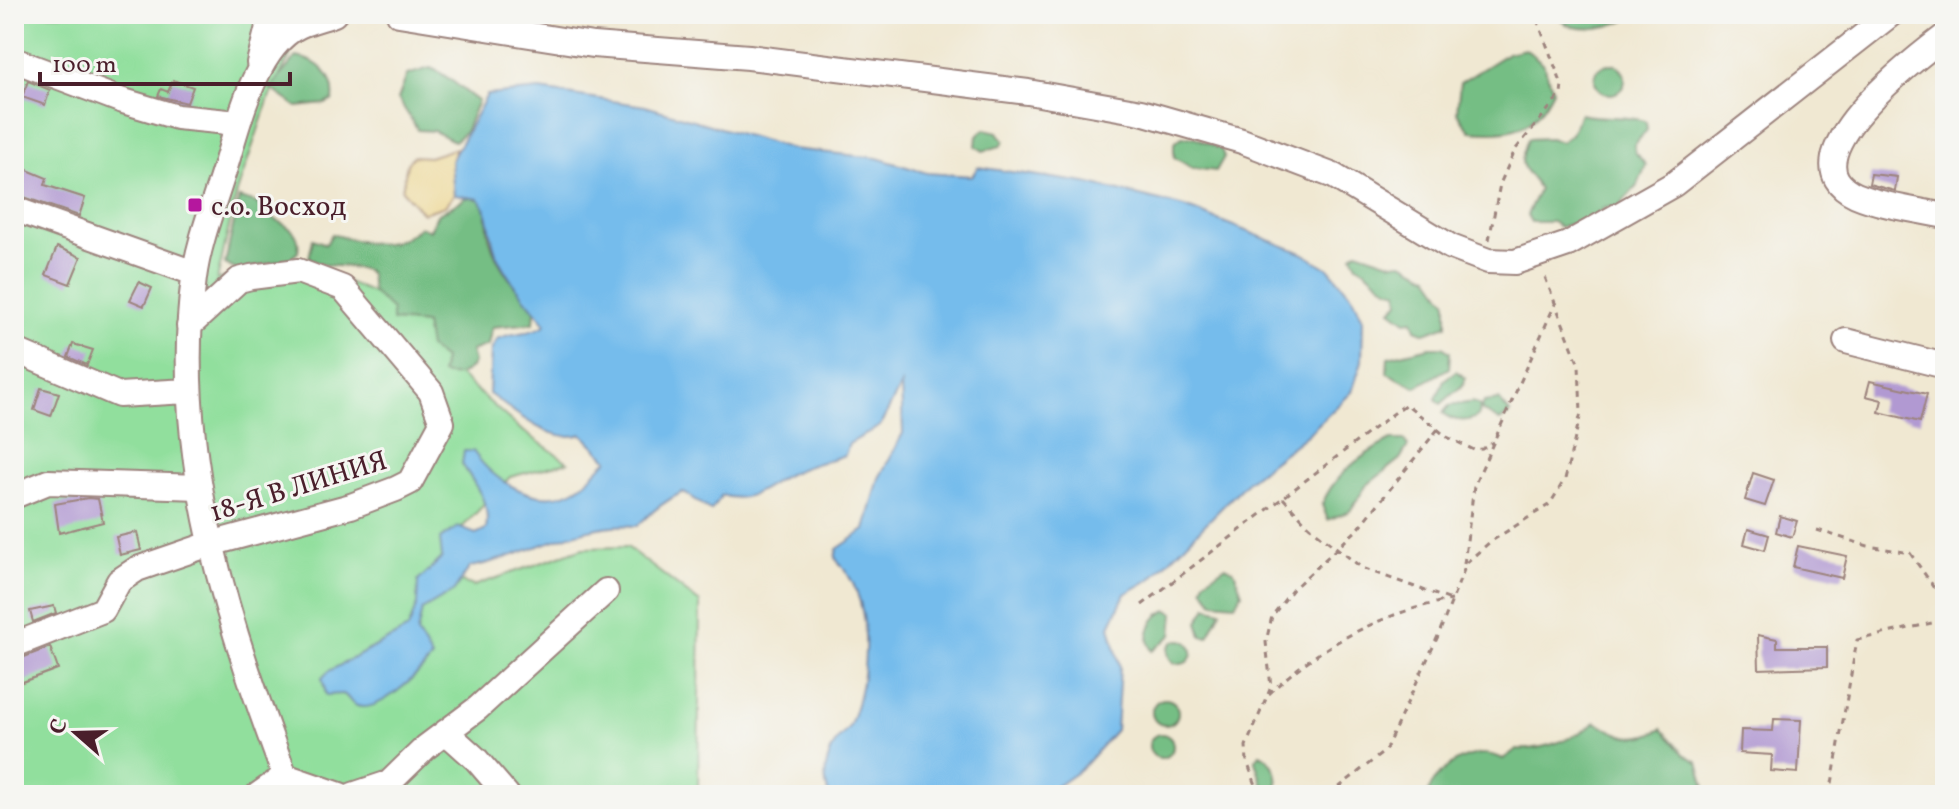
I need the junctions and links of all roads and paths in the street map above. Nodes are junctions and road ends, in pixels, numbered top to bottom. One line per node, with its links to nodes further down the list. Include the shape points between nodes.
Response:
1 (278, 14): 8 (street, via 267,31)
2 (334, 14): 8 (street, via 297,27 275,47)
3 (399, 14): 13 (street, via 593,45 749,57 1059,97 1191,125 1334,176 1451,247)
4 (1535, 14): 13 (path, via 1561,94 1515,150 1493,210)
5 (1891, 14): 12 (street, via 1674,184)
6 (1945, 36): 11 (street, via 1882,88 1851,122 1833,166 1841,183 1855,194)
7 (14, 60): 9 (street, via 177,117)
8 (254, 80): 9 (street)
9 (238, 123): 14 (street)
10 (14, 209): 14 (street)
11 (1945, 216)
12 (1537, 257): 13 (street); 15 (path)
13 (1488, 261)
14 (194, 273): 16 (street)
15 (1556, 302): 22 (path); 29 (path, via 1580,377 1579,430 1565,479 1550,504 1477,551)
16 (189, 326): 20 (street); 27 (street, 18-Я В ЛИНИЯ, via 239,280 251,277 298,271 343,288 431,392 442,423 410,482 351,506)
17 (1846, 341): 19 (street)
18 (14, 350): 20 (street, via 119,395)
19 (1945, 366)
20 (187, 391): 23 (street)
21 (1438, 429): 22 (path, via 1474,450); 25 (path, via 1406,404); 28 (path, via 1389,494)
22 (1494, 442): 29 (path, via 1474,486)
23 (200, 487): 24 (street, via 48,482); 27 (street)
24 (14, 496)
25 (1283, 498): 28 (path); 33 (path)
26 (1817, 530): 32 (path, via 1910,553)
27 (210, 544): 35 (street, 18-Я В ЛИНИЯ, via 137,569 119,581 103,610); 38 (street)
28 (1337, 549): 31 (path, via 1362,568); 36 (path, via 1272,616 1266,642)
29 (1462, 572): 31 (path)
30 (606, 591): 37 (street)
31 (1452, 600): 36 (path, via 1395,614 1313,659); 44 (path, via 1385,751)
32 (1945, 603)
33 (1142, 605)
34 (1945, 620): 45 (path, via 1857,640)
35 (14, 645)
36 (1268, 695): 43 (path, via 1246,746)
37 (446, 732): 41 (street, via 389,783); 42 (street)
38 (289, 786): 39 (street); 40 (street)
39 (258, 795)
40 (340, 795)
41 (353, 795)
42 (507, 795)
43 (1260, 795)
44 (1329, 795)
45 (1830, 795)

